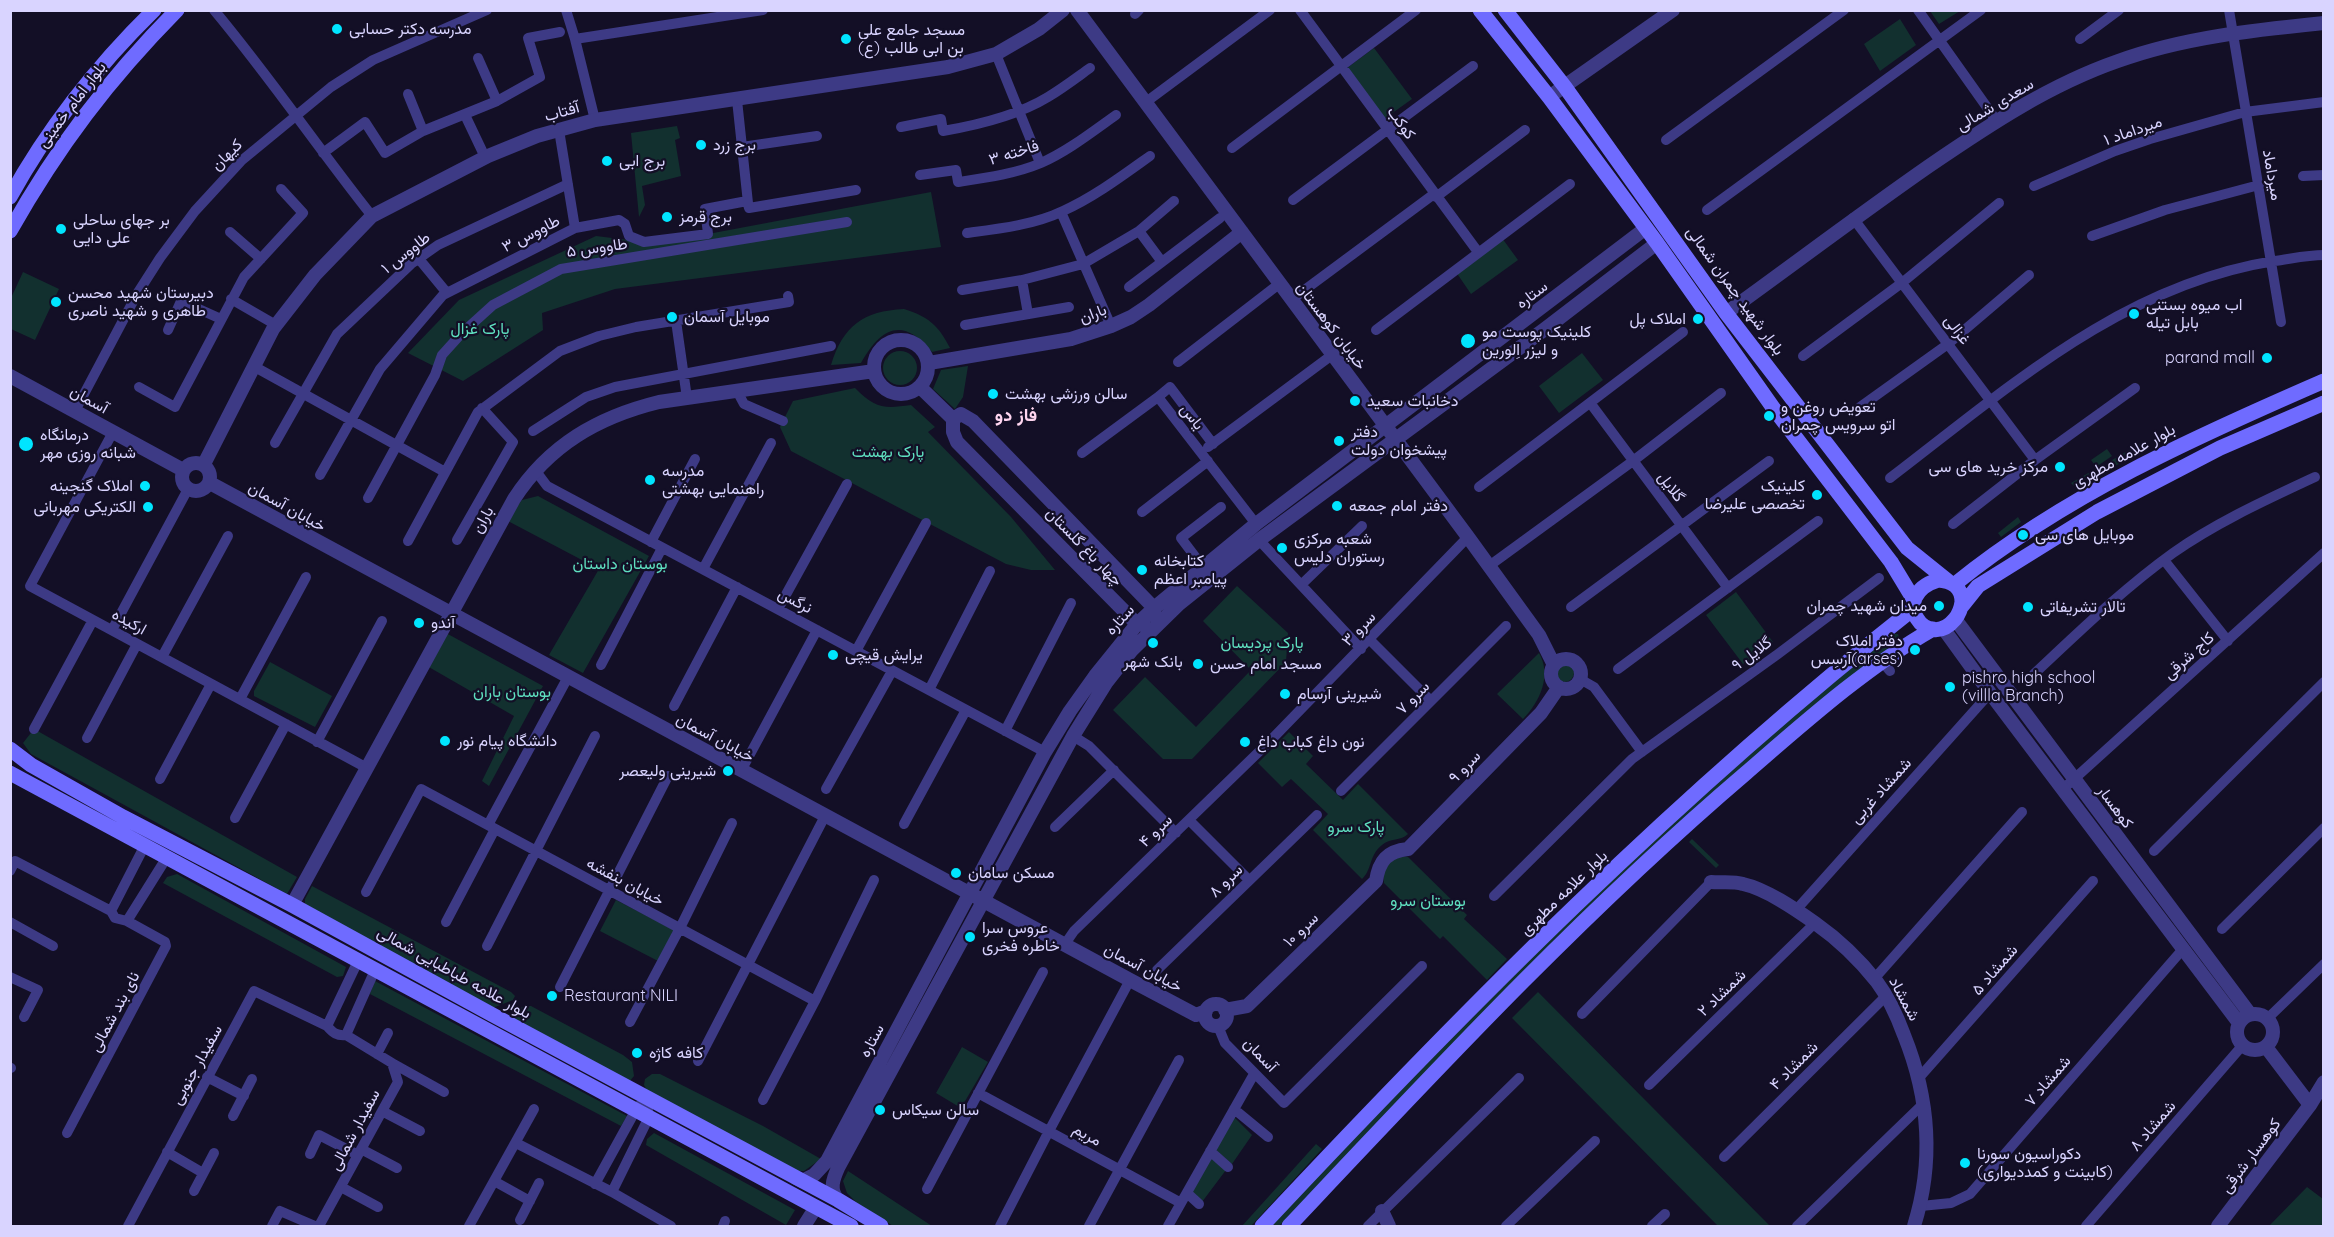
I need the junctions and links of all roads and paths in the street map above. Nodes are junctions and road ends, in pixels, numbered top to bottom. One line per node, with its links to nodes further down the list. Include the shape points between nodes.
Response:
1 (154, 10): 68 (main road, بلوار امام خمینی, via 88,83 47,137)
2 (177, 10): 81 (main road, بلوار امام خمینی, via 109,84 68,137)
3 (214, 10): 40 (street)
4 (487, 10): 40 (street, کیهان, via 373,60)
5 (566, 10): 23 (street)
6 (764, 10): 23 (street)
7 (1063, 10): 26 (street, آفتاب)
8 (1077, 10): 36 (street, خیابان کوهستان)
9 (1270, 10): 36 (street)
10 (1300, 10): 30 (street, کوکب)
11 (1416, 10): 30 (street)
12 (1480, 10): 33 (main road)
13 (1505, 10): 31 (main road, بلوار شهید چمران شمالی)
14 (1673, 10): 31 (street)
15 (1844, 10): 51 (street)
16 (1918, 10): 25 (street)
17 (1981, 10): 25 (street)
18 (2119, 10): 24 (street)
19 (2229, 10): 22 (street, میرداماد)
20 (2324, 23): 22 (street, سعدی شمالی)
21 (560, 32): 35 (street, via 528,38 540,77)
22 (2233, 34): 39 (street, میرداماد); 44 (street, سعدی شمالی, via 2177,43 2118,61 2063,84)
23 (575, 39): 43 (street)
24 (2080, 39)
25 (1940, 41): 44 (street); 73 (street)
26 (996, 54): 34 (street, آفتاب, via 948,67); 38 (street)
27 (478, 58): 35 (street)
28 (1473, 66): 46 (street)
29 (1090, 68): 38 (street, via 1047,98)
30 (1341, 68): 46 (street, کوکب); 53 (street)
31 (1565, 87): 33 (street); 106 (main road, بلوار شهید چمران شمالی)
32 (408, 94): 49 (street)
33 (1549, 98): 80 (main road)
34 (737, 100): 43 (street, آفتاب); 52 (street)
35 (497, 101): 41 (street)
36 (1146, 102): 84 (street, خیابان کوهستان)
37 (2324, 102): 39 (street, میرداماد ۱)
38 (1019, 111): 45 (street, via 943,131 941,119); 57 (street)
39 (2245, 112): 63 (street, میرداماد); 64 (street, میرداماد ۱, via 2115,151)
40 (297, 115): 54 (street); 141 (street, کیهان, via 241,161 188,220 137,294)
41 (465, 115): 49 (street); 56 (street)
42 (1116, 115): 57 (street, فاخته ۳, via 1076,144)
43 (595, 120): 47 (street, آفتاب)
44 (1996, 120): 77 (street, سعدی شمالی)
45 (900, 127)
46 (1387, 129): 67 (street, کوکب); 69 (street)
47 (559, 130): 56 (street, آفتاب); 61 (street)
48 (1526, 130): 67 (street)
49 (423, 131): 54 (street, via 385,153 365,122)
50 (817, 136): 52 (street)
51 (1666, 140)
52 (742, 147): 71 (street)
53 (1232, 148)
54 (323, 153): 75 (street)
55 (1150, 156): 74 (street, via 1105,188)
56 (485, 157): 75 (street, آفتاب)
57 (1040, 163): 58 (street, فاخته ۳, via 958,182 956,170)
58 (920, 175)
59 (2324, 175): 60 (street)
60 (2303, 176)
61 (568, 184): 79 (street); 91 (street, طاووس ۱, via 438,245)
62 (1570, 184): 88 (street)
63 (2259, 185): 86 (street, via 2165,210); 93 (street, میرداماد)
64 (2034, 186)
65 (281, 189): 90 (street, via 303,213)
66 (856, 190): 71 (street, طاووس ۳, via 749,208)
67 (1435, 195): 88 (street, کوکب); 104 (street)
68 (10, 197)
69 (1293, 200)
70 (1173, 201): 82 (street)
71 (747, 203): 79 (street, طاووس ۳, via 705,209 708,234 644,242 629,236 619,220)
72 (1999, 203): 97 (street)
73 (1707, 210)
74 (1061, 212): 85 (street, via 1009,227); 94 (street)
75 (372, 216): 112 (street, آفتاب, via 315,275)
76 (1220, 218): 92 (street)
77 (1853, 219): 97 (street, غزالی); 106 (street, سعدی شمالی)
78 (848, 222): 151 (street, طاووس ۵, via 561,269 493,305 461,334 442,355)
79 (575, 228): 101 (street, طاووس ۳)
80 (1646, 228): 87 (main road); 145 (street, ستاره)
81 (10, 231)
82 (1139, 231): 92 (street); 94 (street)
83 (230, 232): 90 (street)
84 (1242, 232): 98 (street, خیابان کوهستان); 113 (street, باران, via 1149,305)
85 (967, 233)
86 (2092, 236)
87 (1657, 243): 148 (street, ستاره); 189 (main road, via 1774,409)
88 (1478, 252): 115 (street)
89 (2324, 255): 93 (street)
90 (261, 259): 103 (street)
91 (418, 259): 101 (street); 132 (street, طاووس ۱, via 337,334)
92 (1162, 262): 99 (street)
93 (2272, 262): 110 (street, میرداماد); 136 (street, via 2245,266 2170,289 2101,324)
94 (1083, 264): 96 (street); 113 (street)
95 (2029, 275): 117 (street)
96 (1022, 280): 100 (street); 107 (street)
97 (1903, 282): 117 (street, غزالی); 120 (street)
98 (1279, 284): 104 (street, خیابان کوهستان); 121 (street)
99 (1129, 287)
100 (962, 290)
101 (447, 293): 143 (street, طاووس ۳, via 380,369)
102 (788, 296): 109 (street, via 789,302)
103 (231, 299): 108 (street); 112 (street)
104 (1291, 300): 119 (street, خیابان کوهستان)
105 (1069, 307): 107 (street)
106 (1726, 313): 186 (main road, بلوار شهید چمران شمالی)
107 (1028, 314): 111 (street)
108 (221, 319): 114 (street, via 181,301); 128 (street, via 175,407)
109 (676, 321): 125 (street); 140 (street, via 599,336 560,351)
110 (2281, 322)
111 (965, 325)
112 (276, 326): 123 (street, آفتاب)
113 (1111, 326): 122 (street, باران, via 1071,339)
114 (168, 330)
115 (1376, 330)
116 (1683, 332): 138 (street)
117 (1948, 344): 136 (street, غزالی); 139 (street)
118 (831, 346): 125 (street)
119 (1332, 355): 145 (street, خیابان کوهستان); 152 (street)
120 (1803, 357)
121 (1178, 362)
122 (929, 363): 124 (street, via 918,345 899,339 877,354); 129 (street)
123 (255, 367): 132 (street); 159 (street, آفتاب)
124 (874, 371): 129 (street, via 886,390 897,394); 131 (street, باران)
125 (683, 373): 135 (street); 146 (street, via 586,397)
126 (10, 376): 141 (street, آسمان)
127 (2324, 381): 196 (main road, بلوار علامه مطهری, via 2154,457)
128 (138, 387)
129 (920, 387): 142 (street)
130 (2135, 388): 156 (street)
131 (737, 391): 135 (street, باران); 144 (street, via 744,404)
132 (303, 393): 143 (street); 149 (street, طاووس ۱)
133 (1721, 393): 157 (street)
134 (1158, 397): 152 (street, یاس, via 1170,387); 153 (street); 154 (street, یاس)
135 (687, 398): 161 (street, باران, via 629,410 600,422 575,436)
136 (1991, 401): 156 (street, غزالی); 165 (street)
137 (2324, 403): 208 (main road, via 2220,448 2097,512 1978,586)
138 (1591, 404): 157 (street, گلایل); 168 (street)
139 (1860, 407)
140 (482, 408): 162 (street); 181 (street, via 513,442)
141 (75, 411): 147 (street, آسمان)
142 (957, 417): 203 (street, چهار باغ گلستان, via 973,422); 209 (street, چهار باغ گلستان, via 953,432 957,442)
143 (352, 419): 151 (street); 163 (street, طاووس ۳)
144 (783, 421)
145 (1386, 428): 148 (street, خیابان کوهستان); 175 (street, ستاره)
146 (533, 431)
147 (112, 432): 160 (street, آسمان); 206 (street, ارکیده, via 30,586)
148 (1395, 439): 180 (street, خیابان کوهستان); 182 (street, ستاره)
149 (275, 443)
150 (771, 443): 192 (street)
151 (396, 444): 162 (street); 170 (street, طاووس ۵)
152 (1214, 444): 154 (street)
153 (1082, 453)
154 (1205, 457): 172 (street); 175 (street, یاس)
155 (695, 459): 184 (street)
156 (2035, 460): 176 (street)
157 (1633, 461): 178 (street, گلایل); 190 (street)
158 (1769, 461): 178 (street)
159 (204, 464): 160 (street, via 189,464); 166 (street, via 210,470)
160 (183, 470): 169 (street)
161 (535, 470): 184 (street, نرگس, via 547,486); 205 (street, باران, via 514,499)
162 (445, 472): 183 (street)
163 (320, 475)
164 (2315, 477): 188 (street, via 2240,513)
165 (1890, 478)
166 (210, 483): 169 (street, via 195,492); 205 (street, خیابان آسمان)
167 (847, 484): 204 (street)
168 (1479, 487)
169 (188, 489): 212 (street)
170 (368, 498)
171 (1221, 507): 191 (street, via 1180,538)
172 (1142, 512)
173 (1818, 521): 199 (street)
174 (926, 522): 218 (street)
175 (1256, 524): 191 (street, ستاره)
176 (1953, 524)
177 (1362, 526): 197 (street)
178 (1682, 526): 199 (street, گلایل); 202 (street)
179 (228, 536): 219 (street)
180 (1468, 537): 190 (street, خیابان کوهستان); 214 (street, سرو ۳)
181 (457, 540)
182 (1259, 540): 197 (street); 210 (street, ستاره)
183 (408, 542)
184 (651, 542): 185 (street, نرگس)
185 (662, 548): 192 (street, نرگس); 220 (street)
186 (1907, 548): 189 (main road, via 1905,562); 196 (main road, بلوار شهید چمران شمالی)
187 (2324, 553): 215 (street, کاج شرقی)
188 (2164, 560): 215 (street); 224 (street, via 2121,593)
189 (1891, 562): 201 (main road)
190 (1489, 566): 221 (street, خیابان کوهستان, via 1539,634)
191 (1203, 567): 203 (street, ستاره)
192 (703, 569): 198 (street, نرگس)
193 (990, 571): 230 (street)
194 (306, 577): 232 (street)
195 (1879, 578): 246 (street, گلایل ۹)
196 (1952, 583): 201 (main road, via 1938,580 1924,586); 208 (main road, via 1962,598)
197 (1301, 585): 217 (street)
198 (737, 587): 204 (street, نرگس); 234 (street)
199 (1728, 588): 222 (street)
200 (1071, 603): 238 (street)
201 (1914, 604): 208 (main road, via 1916,620 1923,627); 389 (main road, بلوار علامه مطهری, via 1682,804 1496,984 1356,1125)
202 (1571, 607)
203 (1154, 608): 209 (street, ستاره); 210 (street)
204 (778, 609): 213 (street, نرگس)
205 (450, 615): 225 (street, خیابان آسمان); 247 (street, باران)
206 (93, 620): 212 (street, ارکیده); 237 (street)
207 (382, 621): 242 (street)
208 (1948, 621): 231 (street, کوهسار); 253 (street, کوهسار); 390 (main road, via 1911,642 1885,668 1798,728 1692,819 1515,988)
209 (1137, 624): 210 (street); 245 (street, ستاره, via 1082,693)
210 (1156, 626): 240 (street, ستاره, via 1106,683)
211 (1506, 626): 233 (street, سرو ۷)
212 (112, 630): 216 (street, ارکیده)
213 (817, 630): 218 (street, نرگس); 249 (street)
214 (1370, 640): 217 (street, سرو ۳); 233 (street)
215 (2228, 641): 253 (street, کاج شرقی)
216 (137, 644): 219 (street, ارکیده); 241 (street)
217 (1361, 649): 243 (street, سرو ۳)
218 (856, 651): 223 (street, نرگس)
219 (162, 657): 228 (street, ارکیده)
220 (601, 665)
221 (1554, 665): 226 (street, via 1566,659 1576,662 1581,670); 229 (street, via 1551,675)
222 (1618, 669)
223 (892, 670): 230 (street, نرگس); 254 (street)
224 (2034, 674)
225 (567, 677): 249 (street, خیابان آسمان); 263 (street)
226 (1580, 679): 229 (street, via 1569,689); 246 (street, via 1594,687)
227 (2324, 682): 269 (street)
228 (211, 684): 232 (street, ارکیده); 252 (street)
229 (1559, 687): 270 (street, سرو ۹, via 1541,713 1408,849)
230 (929, 690): 235 (street, نرگس)
231 (1990, 693): 253 (street, کوهسار); 283 (street, شمشاد غربی)
232 (240, 699): 236 (street, ارکیده)
233 (1431, 701): 255 (street, سرو ۷)
234 (674, 706)
235 (966, 710): 238 (street, نرگس); 262 (street)
236 (286, 724): 242 (street, ارکیده); 259 (street)
237 (34, 729)
238 (1005, 730): 245 (street, نرگس)
239 (595, 736): 268 (street)
240 (1073, 736): 248 (street); 281 (street, ستاره)
241 (87, 738)
242 (317, 741): 247 (street, ارکیده)
243 (1270, 741): 260 (street, سرو ۴)
244 (10, 749): 282 (main road, بلوار علامه طباطبایی شمالی, via 123,817)
245 (1045, 752): 279 (street, ستاره)
246 (1642, 752): 280 (street, گلایل ۹)
247 (367, 768): 282 (street, باران)
248 (1114, 770): 264 (street); 266 (street)
249 (741, 771): 258 (street, خیابان آسمان)
250 (10, 773): 267 (main road, بلوار علامه طباطبایی شمالی)
251 (668, 776): 277 (street)
252 (160, 779)
253 (2069, 784): 294 (street, کوهسار); 312 (street, کوهسار)
254 (826, 789)
255 (1341, 791)
256 (2022, 812): 303 (street)
257 (1317, 815): 274 (street, سرو ۸)
258 (825, 816): 279 (street, خیابان آسمان); 297 (street)
259 (235, 818)
260 (1189, 820): 266 (street, سرو ۴); 274 (street)
261 (732, 823): 289 (street)
262 (904, 824)
263 (492, 827): 268 (street, خیابان بنفشه); 278 (street, خیابان بنفشه, via 421,789); 287 (street)
264 (1055, 827)
265 (2324, 828): 290 (street)
266 (1176, 833): 291 (street, سرو ۴)
267 (145, 845): 271 (main road, بلوار علامه طباطبایی شمالی); 284 (street)
268 (537, 851): 277 (street, خیابان بنفشه); 293 (street)
269 (2154, 851)
270 (1385, 856): 308 (street, سرو ۱۰, via 1376,880 1247,1006)
271 (166, 857): 285 (street); 295 (main road, بلوار علامه طباطبایی شمالی)
272 (10, 871): 284 (street, via 15,861)
273 (874, 880): 307 (street)
274 (1249, 880): 300 (street, سرو ۸)
275 (2093, 881): 329 (street, شمشاد ۵)
276 (1711, 882): 283 (street, شمشاد, via 1743,884); 310 (street)
277 (611, 891): 289 (street, خیابان بنفشه); 305 (street)
278 (366, 892)
279 (970, 893): 281 (street, خیابان آسمان); 355 (street, ستاره)
280 (1494, 896)
281 (984, 901): 291 (street, خیابان آسمان); 355 (street, ستاره)
282 (292, 904): 338 (main road, بلوار علامه طباطبایی شمالی)
283 (1796, 910): 288 (street, شمشاد)
284 (111, 911): 285 (street, via 115,918)
285 (127, 921): 345 (street, نای بند شمالی, via 166,946)
286 (10, 922): 292 (street)
287 (446, 922)
288 (1815, 923): 303 (street, شمشاد, via 1854,955); 331 (street, شمشاد ۲)
289 (680, 928): 297 (street, خیابان بنفشه); 314 (street)
290 (2222, 929)
291 (1065, 944): 304 (street, خیابان آسمان)
292 (52, 946)
293 (487, 946)
294 (2182, 949): 312 (street, کوهسار); 372 (street, شمشاد ۷, via 1970,1194 1951,1203)
295 (358, 961): 299 (main road, بلوار علامه طباطبایی شمالی); 315 (street)
296 (2324, 964): 313 (street)
297 (747, 966): 307 (street, خیابان بنفشه); 323 (street)
298 (1422, 966): 325 (street, آسمان, via 1284,1103)
299 (375, 970): 318 (street); 338 (main road, بلوار علامه طباطبایی شمالی)
300 (1157, 970)
301 (1043, 972): 333 (street)
302 (10, 977): 311 (street, via 38,990)
303 (1874, 979): 306 (street, شمشاد)
304 (1130, 980): 309 (street, خیابان آسمان, via 1196,1016); 344 (street)
305 (560, 987)
306 (1886, 996): 329 (street, شمشاد, via 1896,1012); 354 (street, شمشاد ۴)
307 (815, 1001): 335 (street)
308 (1225, 1010): 309 (street, via 1214,1005); 316 (street, via 1225,1020)
309 (1206, 1011): 316 (street, via 1208,1022)
310 (1582, 1014)
311 (24, 1017)
312 (2245, 1019): 313 (street, via 2258,1014); 319 (street, via 2237,1037)
313 (2267, 1019): 320 (street, via 2273,1035)
314 (630, 1022)
315 (327, 1026): 318 (street, via 340,1036); 326 (street, سفیدار جنوبی, via 254,991)
316 (1218, 1026): 325 (street, آسمان, via 1225,1043)
317 (388, 1033): 321 (street)
318 (346, 1035): 321 (street)
319 (2242, 1046): 320 (street, via 2252,1051); 397 (street, شمشاد ۸)
320 (2266, 1047): 337 (street)
321 (377, 1054): 324 (street)
322 (1179, 1060): 358 (street)
323 (698, 1061)
324 (392, 1063): 332 (street); 341 (street, سفیدار شمالی, via 398,1082)
325 (1254, 1074): 340 (street)
326 (207, 1077): 334 (street); 349 (street, سفیدار جنوبی)
327 (1519, 1078): 375 (street)
328 (252, 1079): 334 (street)
329 (1918, 1079): 336 (street, شمشاد)
330 (2324, 1082): 337 (street, کوهسار شرقی)
331 (1649, 1085)
332 (444, 1092)
333 (978, 1093): 344 (street, مریم); 365 (street)
334 (244, 1096): 342 (street)
335 (763, 1100)
336 (1924, 1103): 372 (street, شمشاد, via 1928,1139); 395 (street)
337 (2310, 1105): 398 (street, کوهسار شرقی)
338 (643, 1108): 360 (main road, بلوار علامه طباطبایی شمالی); 363 (street); 367 (street); 374 (main road, بلوار علامه طباطبایی شمالی)
339 (534, 1109): 348 (street)
340 (1234, 1109): 346 (street); 351 (street)
341 (382, 1111): 343 (street); 350 (street, سفیدار شمالی)
342 (233, 1116)
343 (420, 1131)
344 (1048, 1131): 358 (street, مریم); 386 (street)
345 (67, 1133)
346 (1268, 1137)
347 (1595, 1141): 393 (street)
348 (516, 1143): 361 (street); 363 (street)
349 (167, 1152): 359 (street); 378 (street, سفیدار جنوبی)
350 (360, 1152): 353 (street, via 319,1135); 357 (street); 364 (street, سفیدار شمالی)
351 (1210, 1152): 356 (street); 368 (street)
352 (214, 1153): 359 (street)
353 (310, 1154)
354 (1724, 1157)
355 (833, 1164): 360 (street, ستاره, via 802,1181); 369 (street, ستاره, via 833,1194)
356 (1228, 1167)
357 (397, 1168)
358 (1119, 1169): 368 (street, مریم); 387 (street)
359 (203, 1173): 366 (street)
360 (796, 1178): 369 (main road, بلوار علامه طباطبایی شمالی)
361 (494, 1181): 370 (street); 381 (street)
362 (539, 1183): 370 (street)
363 (595, 1184): 367 (street)
364 (341, 1187): 373 (street); 380 (street, سفیدار شمالی)
365 (927, 1189)
366 (194, 1191)
367 (612, 1192): 382 (street)
368 (1184, 1198): 371 (street, مریم); 388 (street)
369 (838, 1200): 385 (main road, بلوار علامه طباطبایی شمالی)
370 (530, 1201): 377 (street)
371 (1199, 1204)
372 (1921, 1206): 396 (street, شمشاد)
373 (378, 1207)
374 (816, 1207): 383 (street); 384 (main road, بلوار علامه طباطبایی شمالی)
375 (1382, 1211): 391 (street); 392 (street)
376 (1665, 1214): 394 (street)
377 (520, 1220)
378 (128, 1227)
379 (272, 1227): 380 (street, via 280,1211)
380 (317, 1227)
381 (469, 1227)
382 (671, 1227)
383 (804, 1227)
384 (851, 1227)
385 (881, 1227)
386 (1000, 1227)
387 (1089, 1227)
388 (1168, 1227)
389 (1262, 1227)
390 (1289, 1227)
391 (1368, 1227)
392 (1389, 1227)
393 (1506, 1227)
394 (1652, 1227)
395 (1797, 1227)
396 (1914, 1227)
397 (2086, 1227)
398 (2218, 1227)

